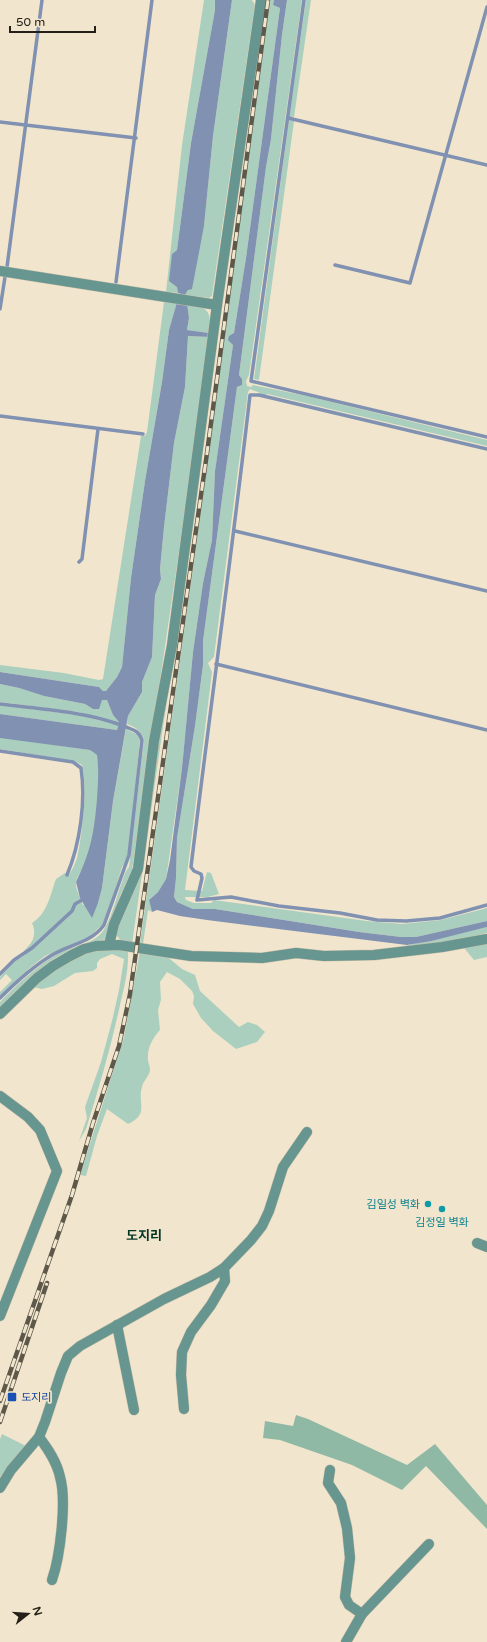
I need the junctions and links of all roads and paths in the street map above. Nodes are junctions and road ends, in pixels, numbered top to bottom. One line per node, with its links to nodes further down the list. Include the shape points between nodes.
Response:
1 (261, 0): 3 (street)
2 (0, 271): 3 (street)
3 (217, 305): 5 (street, via 172,645 154,740 138,869 114,924)
4 (487, 939): 5 (street, via 374,955 324,956 296,953 262,958 191,956)
5 (109, 945): 6 (street, via 84,949 53,966)
6 (0, 1014)
7 (0, 1096): 10 (street, via 28,1117 40,1130 57,1171)
8 (307, 1132): 9 (street, via 283,1166 262,1226)
9 (224, 1268): 11 (street); 12 (street, via 225,1281 191,1332 182,1352)
10 (0, 1316)
11 (117, 1325): 13 (street); 14 (street, via 80,1346 68,1356)
12 (184, 1409)
13 (134, 1410)
14 (39, 1437): 16 (street, via 11,1470); 18 (street, via 50,1453 60,1477 63,1497 60,1542)
15 (330, 1470): 19 (street, via 328,1483 341,1503 348,1528 350,1558 345,1597 349,1605)
16 (0, 1488)
17 (429, 1544): 19 (street)
18 (52, 1580)
19 (362, 1614): 20 (street)
20 (346, 1642)

